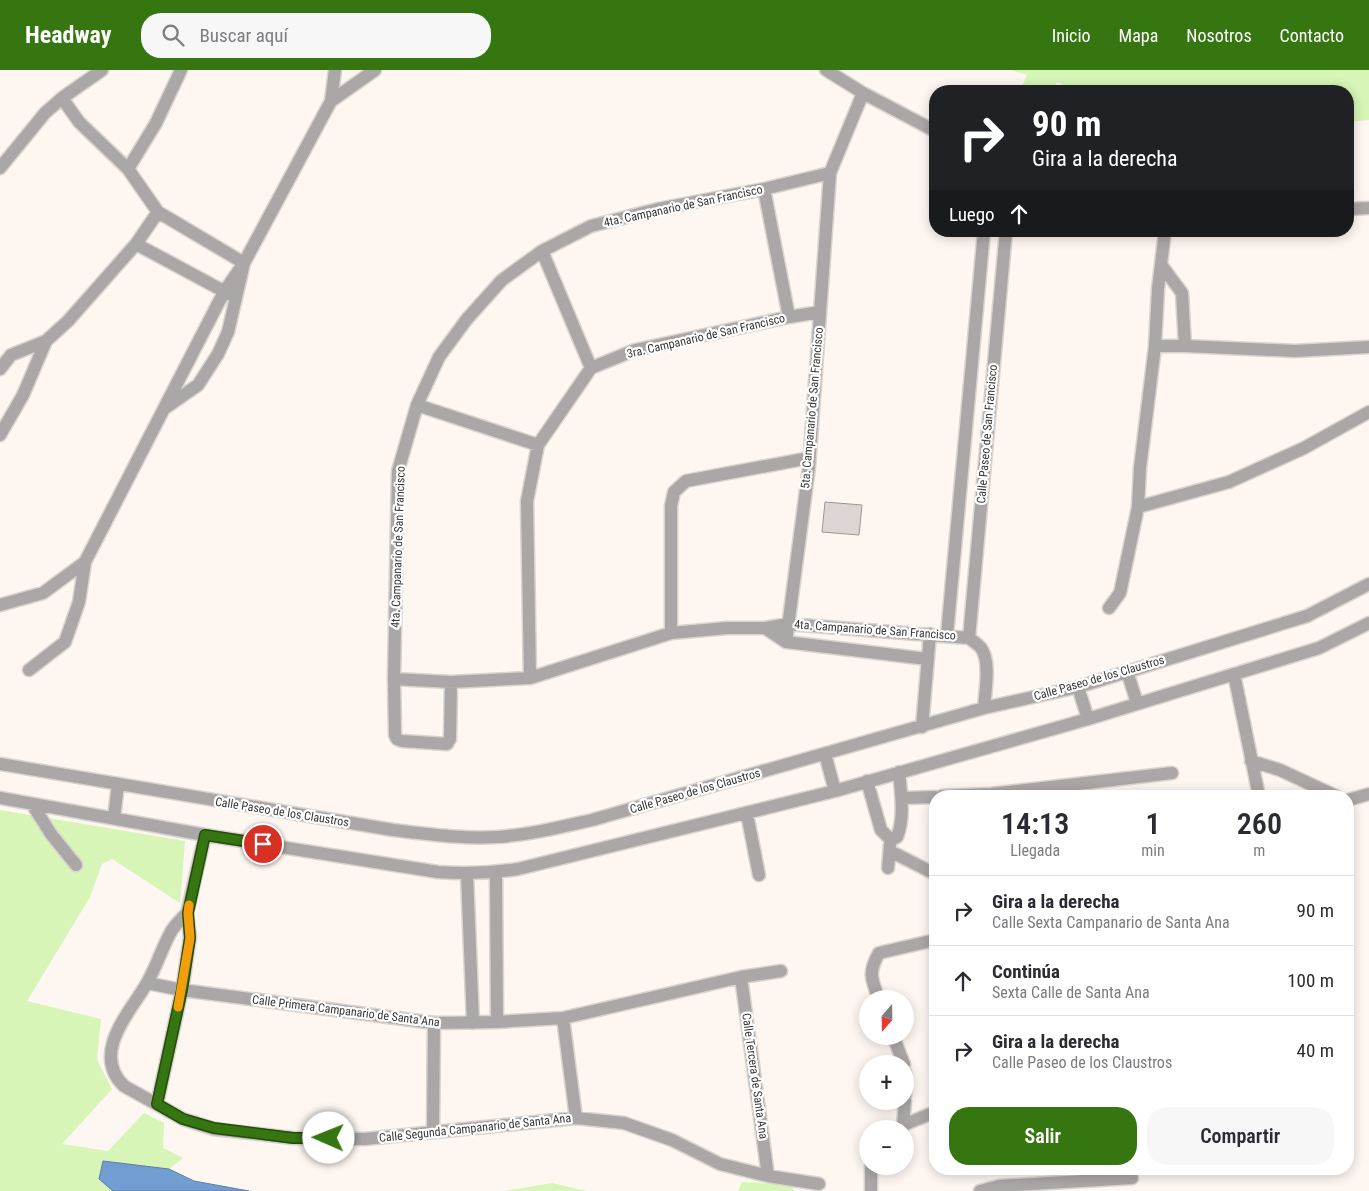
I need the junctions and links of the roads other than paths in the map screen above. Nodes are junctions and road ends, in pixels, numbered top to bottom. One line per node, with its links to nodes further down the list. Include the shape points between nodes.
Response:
1 (102, 70): 7 (street)
2 (181, 70): 11 (street, via 156,123)
3 (335, 70): 8 (street)
4 (375, 70): 8 (street)
5 (826, 70): 6 (street)
6 (863, 93): 9 (street); 12 (street)
7 (62, 98): 10 (street, via 45,113); 11 (street, via 79,122)
8 (330, 101): 22 (street)
9 (929, 128)
10 (0, 168)
11 (128, 169): 16 (street)
12 (830, 173): 13 (street, 4ta. Campanario de San Francisco); 26 (street, 5ta. Campanario de San Francisco)
13 (764, 189): 21 (street, 4ta. Campanario de San Francisco, via 658,209 591,226); 27 (street)
14 (1369, 208): 15 (street)
15 (1354, 209)
16 (158, 212): 20 (street); 22 (street)
17 (983, 237): 37 (street, Calle Paseo de San Francisco)
18 (1005, 237): 38 (street, Calle Paseo de San Francisco)
19 (1164, 237): 23 (street)
20 (136, 244): 24 (street); 28 (street, via 68,321)
21 (542, 251): 32 (street); 34 (street, 4ta. Campanario de San Francisco, via 502,280 467,318 439,357)
22 (244, 264): 24 (street); 25 (street)
23 (1162, 266): 29 (street); 30 (street, via 1182,293)
24 (224, 292): 25 (street); 35 (street)
25 (237, 297): 35 (street, via 228,332 198,385)
26 (820, 312): 27 (street, 3ra. Campanario de San Francisco); 41 (street, 5ta. Campanario de San Francisco)
27 (789, 317): 32 (street, 3ra. Campanario de San Francisco, via 635,350)
28 (46, 341): 33 (street, via 11,354); 39 (street, via 23,394)
29 (1155, 346): 30 (street); 42 (street)
30 (1185, 346): 31 (street, via 1295,351)
31 (1369, 347)
32 (591, 368): 40 (street)
33 (0, 369)
34 (417, 405): 40 (street); 60 (street, 4ta. Campanario de San Francisco, via 398,471)
35 (164, 409): 43 (street)
36 (1369, 412): 42 (street, via 1304,448 1229,482)
37 (966, 424): 38 (street); 52 (street, Calle Paseo de San Francisco)
38 (988, 427): 53 (street, Calle Paseo de San Francisco)
39 (0, 435)
40 (538, 445): 59 (street, via 527,502)
41 (809, 458): 48 (street, 5ta. Campanario de San Francisco); 50 (street, via 686,481 674,492 671,506)
42 (1138, 507): 46 (street, via 1120,592)
43 (85, 562): 45 (street, via 42,593); 56 (street, via 79,602 64,642)
44 (1369, 584): 57 (street, Calle Paseo de los Claustros, via 1307,616)
45 (0, 605)
46 (1109, 608)
47 (1369, 623): 58 (street, via 1319,648)
48 (788, 624): 49 (street, 4ta. Campanario de San Francisco); 51 (street, 4ta. Campanario de San Francisco); 54 (street, 5ta. Campanario de San Francisco)
49 (765, 628): 50 (street, 4ta. Campanario de San Francisco); 54 (street, 4ta. Campanario de San Francisco)
50 (671, 633): 59 (street, 4ta. Campanario de San Francisco)
51 (930, 634): 52 (street, 4ta. Campanario de San Francisco); 55 (street)
52 (947, 635): 53 (street, 4ta. Campanario de San Francisco)
53 (968, 638): 64 (street, 4ta. Campanario de San Francisco, via 984,653)
54 (786, 642): 55 (street)
55 (926, 659): 66 (street)
56 (29, 670)
57 (1127, 671): 62 (street, Calle Paseo de los Claustros); 63 (street)
58 (1234, 674): 63 (street); 68 (street)
59 (530, 678): 61 (street, 4ta. Campanario de San Francisco)
60 (394, 679): 61 (street, 4ta. Campanario de San Francisco); 61 (street, 4ta. Campanario de San Francisco, via 397,739 447,744 450,739)
61 (451, 682)
62 (1078, 687): 64 (street, Calle Paseo de los Claustros); 65 (street)
63 (1137, 703): 65 (street)
64 (984, 708): 66 (street, Calle Paseo de los Claustros)
65 (1088, 719): 70 (street)
66 (922, 726): 67 (street, Calle Paseo de los Claustros)
67 (825, 754): 73 (street, Calle Paseo de los Claustros, via 592,820 496,837 393,830); 77 (street)
68 (1250, 761): 75 (street); 76 (street)
69 (0, 764): 73 (street, Calle Paseo de los Claustros)
70 (899, 772): 72 (street); 81 (street)
71 (1172, 773): 74 (street)
72 (867, 781): 77 (street); 87 (street, via 874,812)
73 (118, 784): 85 (street)
74 (1025, 790)
75 (1257, 790)
76 (1323, 790)
77 (835, 791): 84 (street)
78 (1369, 794): 82 (street)
79 (929, 796): 81 (street)
80 (0, 798): 83 (street)
81 (902, 798): 87 (street, via 901,827)
82 (1354, 798)
83 (32, 804): 85 (street); 88 (street)
84 (747, 814): 91 (street); 93 (street)
85 (114, 818): 86 (street)
86 (205, 835): 92 (street); 94 (street)
87 (890, 845): 89 (street); 90 (street)
88 (76, 866)
89 (888, 868)
90 (929, 870)
91 (496, 872): 92 (street); 102 (street)
92 (467, 874): 103 (street)
93 (759, 875)
94 (188, 913): 98 (street, Calle Segunda Campanario de Santa Ana, via 173,929); 99 (street, via 190,938)
95 (929, 941): 100 (street, via 879,953 872,966)
96 (781, 970): 97 (street, Calle Primera Campanario de Santa Ana)
97 (741, 977): 101 (street, Calle Primera Campanario de Santa Ana); 111 (street, Calle Tercera de Santa Ana)
98 (147, 983): 99 (street, Calle Primera Campanario de Santa Ana); 105 (street, Calle Segunda Campanario de Santa Ana, via 119,1026 111,1064 124,1086)
99 (182, 990): 104 (street, Calle Primera Campanario de Santa Ana); 105 (street)
100 (875, 990)
101 (563, 1018): 102 (street, Calle Primera Campanario de Santa Ana); 107 (street)
102 (496, 1022): 103 (street, Calle Primera Campanario de Santa Ana)
103 (473, 1023): 104 (street, Calle Primera Campanario de Santa Ana)
104 (434, 1024): 109 (street)
105 (157, 1104): 109 (street, Calle Segunda Campanario de Santa Ana, via 183,1119 214,1128 293,1138 365,1139)
106 (929, 1115): 108 (street)
107 (576, 1118): 109 (street, Calle Segunda Campanario de Santa Ana); 111 (street, Calle Segunda Campanario de Santa Ana, via 624,1123 672,1140 720,1164)
108 (914, 1121)
109 (433, 1132)
110 (871, 1175): 114 (street)
111 (768, 1176): 113 (street, Calle Segunda Campanario de Santa Ana)
112 (1132, 1178): 115 (street, via 999,1186)
113 (819, 1184)
114 (871, 1191)
115 (980, 1191)

